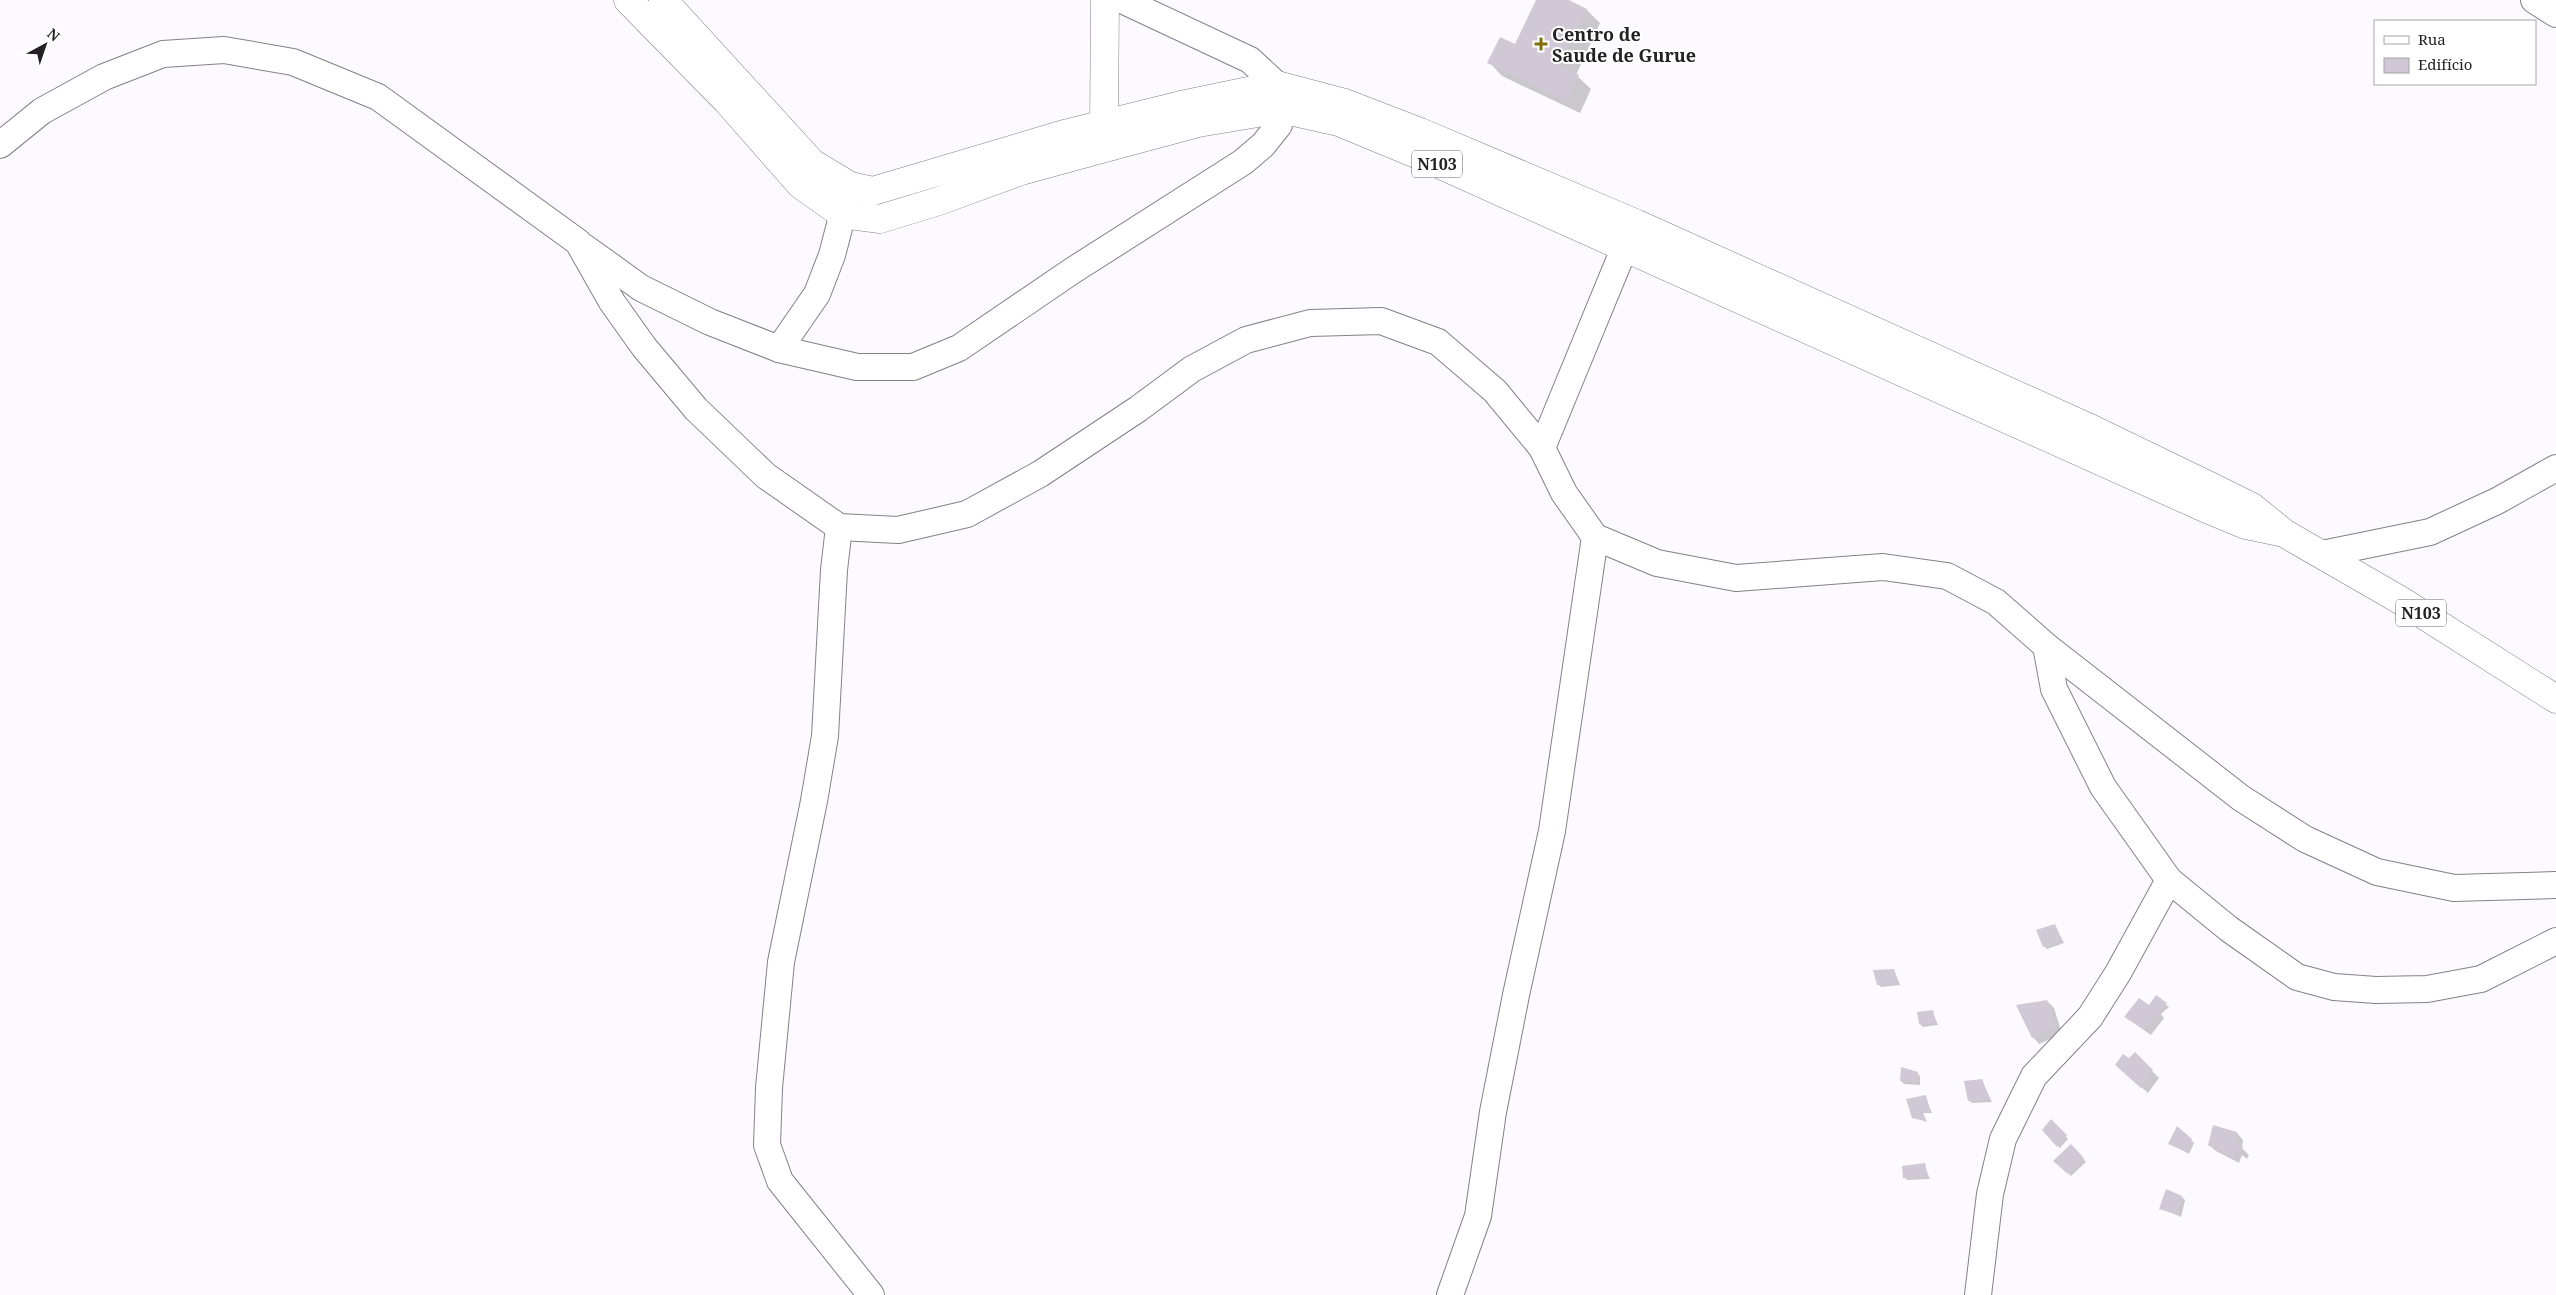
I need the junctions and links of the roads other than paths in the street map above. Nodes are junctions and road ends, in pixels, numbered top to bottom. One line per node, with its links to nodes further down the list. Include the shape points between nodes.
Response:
1 (628, 0): 11 (main road, N103, via 727,101 800,185)
2 (662, 0): 10 (main road, N103, via 812,163)
3 (1106, 0): 8 (main road)
4 (1122, 0): 7 (street, via 1250,60)
5 (2534, 0): 6 (street)
6 (2556, 14)
7 (1279, 97): 8 (main road, N103); 11 (main road, N103, via 1198,123 1022,171 880,219); 12 (main road, N103, via 1345,103); 14 (main road, N103); 15 (street, via 1279,125 1264,145 1244,162 1072,271 959,348 913,367 857,367)
8 (1104, 124): 10 (main road, N103, via 873,191)
9 (0, 145): 13 (street, via 42,111 104,77 163,54 224,50 293,62 378,98)
10 (850, 186): 11 (street)
11 (842, 214): 15 (street, via 832,255 817,294)
12 (1635, 223): 14 (street); 19 (main road, N103, via 2092,429 2252,506)
13 (578, 242): 15 (street, via 641,288 710,322); 18 (street, via 612,302 644,347 696,409 766,476)
14 (1624, 248): 16 (street); 19 (main road, N103, via 2207,509 2246,525)
15 (779, 349)
16 (1542, 448): 18 (street, via 1494,391 1438,342 1381,321 1310,323 1246,340 1192,369 1040,474 967,514 898,530); 20 (street, via 1564,493)
17 (2556, 468): 21 (street, via 2430,532)
18 (839, 527): 27 (street, via 825,736 781,962 767,1145 780,1181)
19 (2284, 533): 21 (main road, N103)
20 (1595, 537): 22 (street, via 1657,563 1736,578 1883,567 1947,576 1996,602); 28 (street, via 1552,831 1499,1082 1478,1216)
21 (2322, 554): 23 (main road, N103)
22 (2046, 646): 24 (street, via 2054,689 2103,787); 25 (street, via 2241,798 2305,839 2377,872 2454,888)
23 (2556, 699)
24 (2169, 880): 26 (street, via 2229,929 2297,977 2334,987 2426,989 2480,979); 29 (street, via 2090,1017 2034,1076 2003,1139 1990,1194)
25 (2556, 885)
26 (2556, 941)
27 (871, 1295)
28 (1450, 1295)
29 (1978, 1295)

